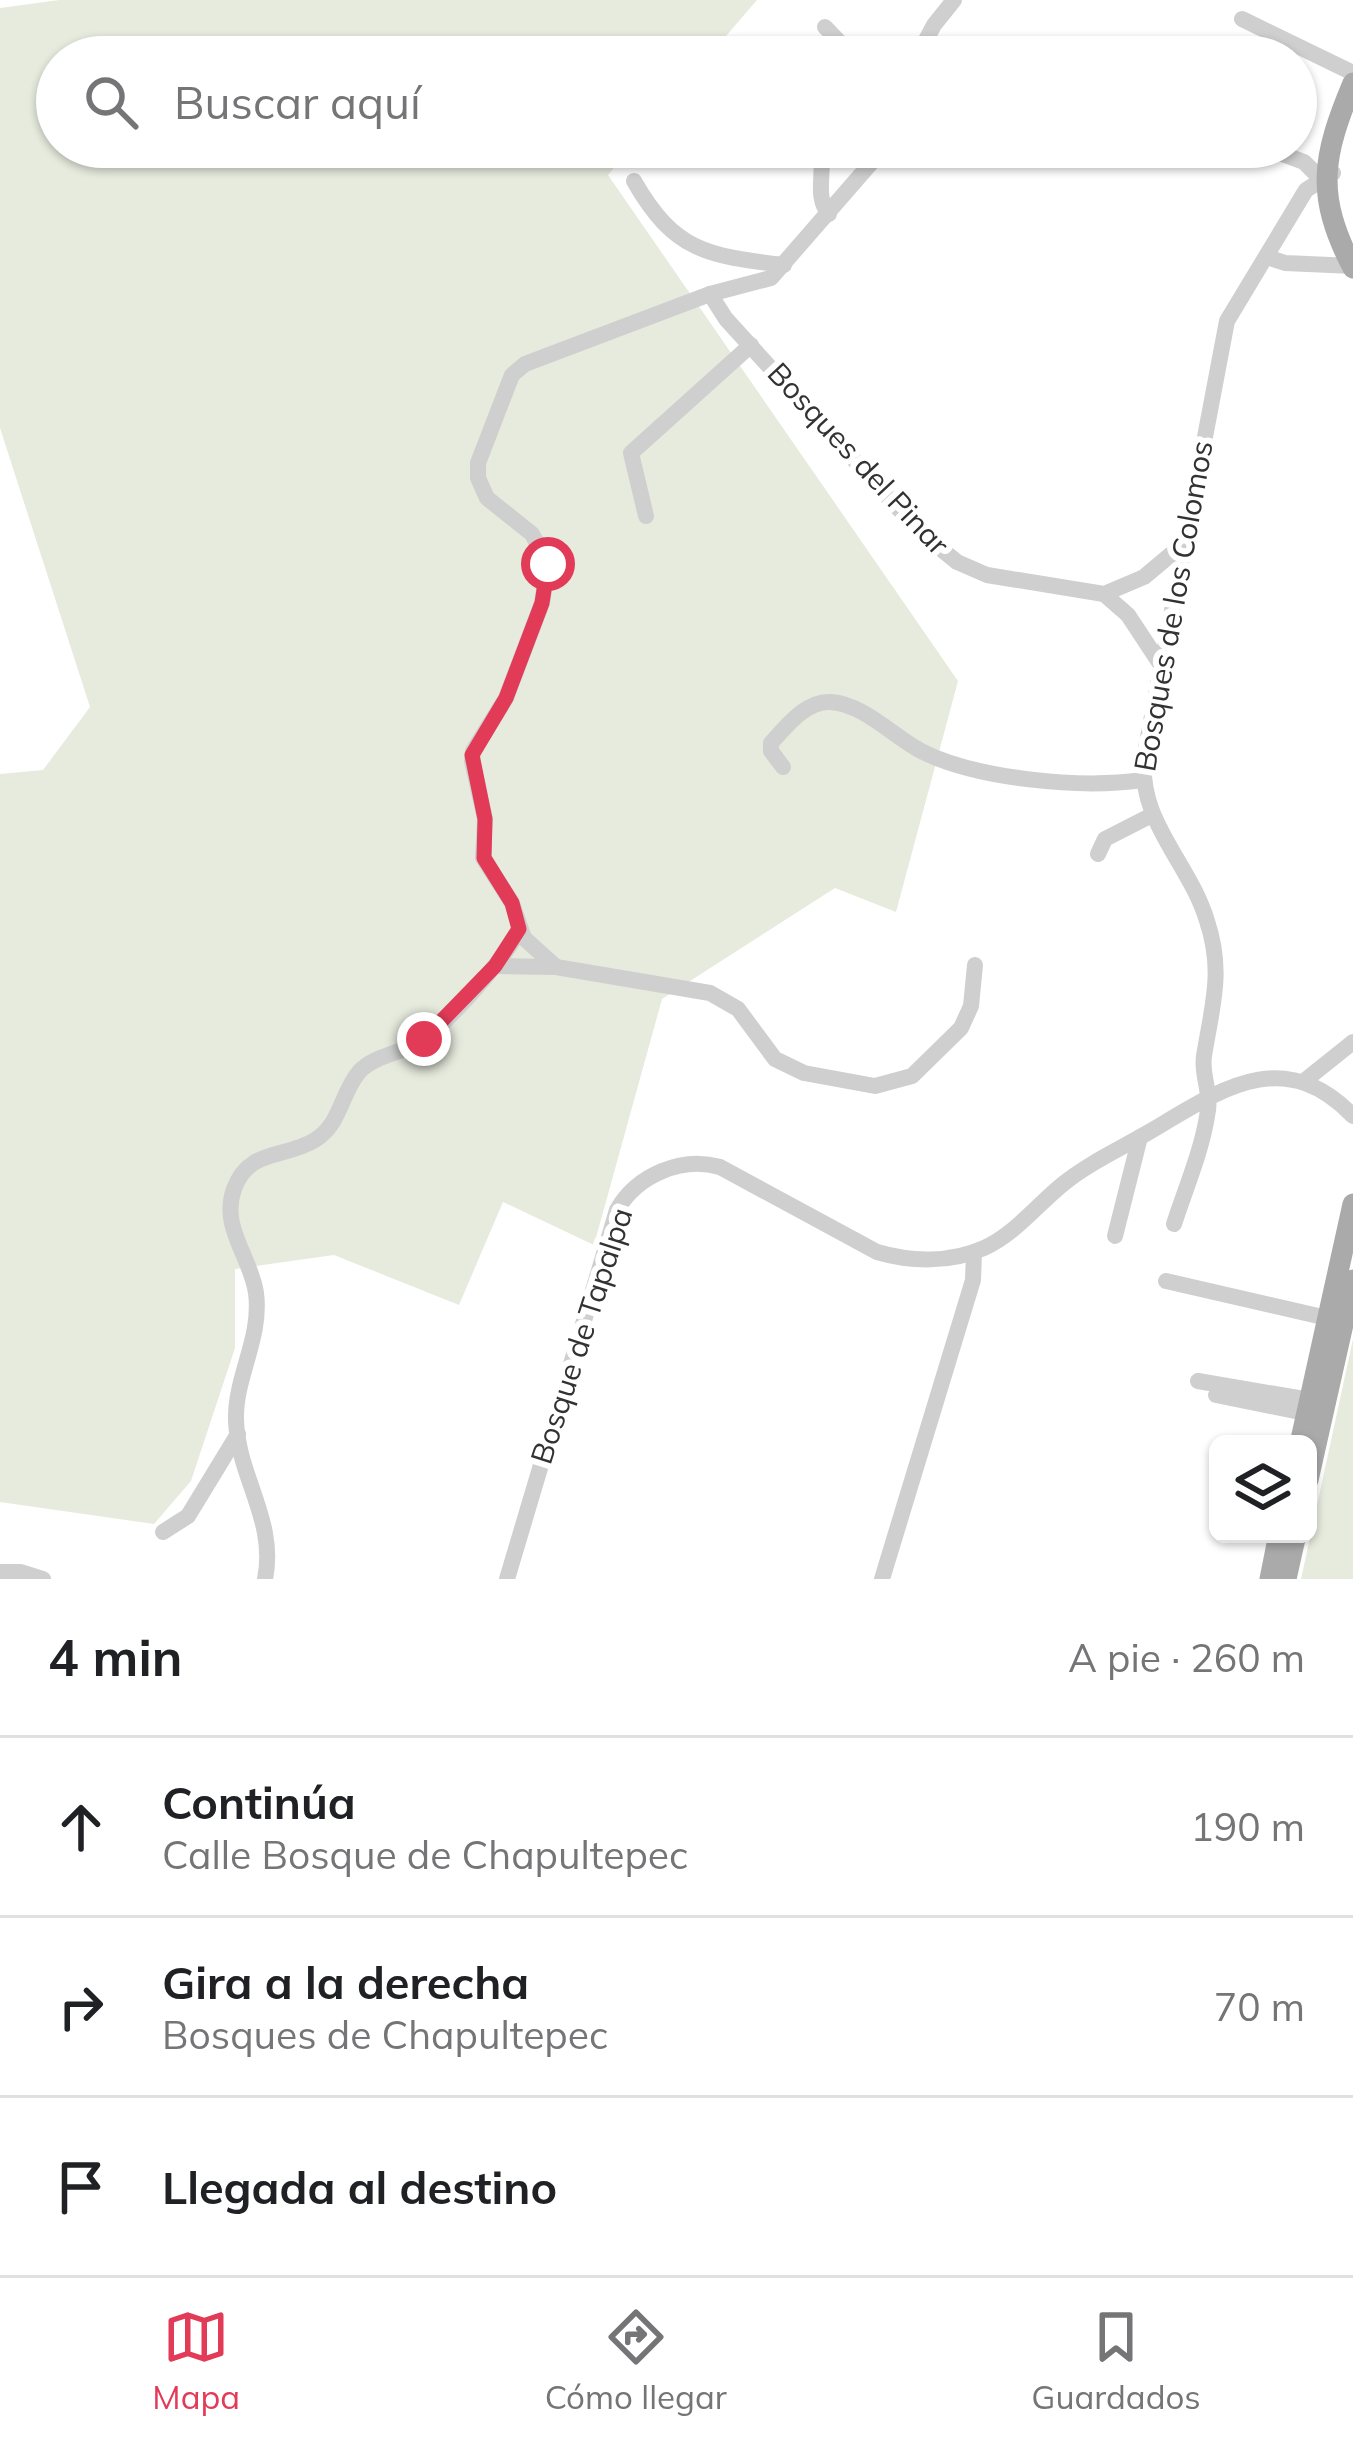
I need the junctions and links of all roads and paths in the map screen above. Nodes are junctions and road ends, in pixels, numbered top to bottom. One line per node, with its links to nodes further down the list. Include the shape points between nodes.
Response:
1 (952, 1): 5 (street)
2 (1242, 19): 6 (street)
3 (825, 27): 4 (street)
4 (834, 36)
5 (928, 36)
6 (1277, 36)
7 (1317, 55): 8 (street)
8 (1353, 73)
9 (1353, 83): 14 (main road, via 1328,146)
10 (1353, 116): 14 (main road)
11 (824, 168): 16 (street, via 820,200)
12 (867, 168): 16 (street)
13 (1316, 168): 14 (street)
14 (1328, 174): 17 (main road); 18 (street, Bosques de los Colomos, via 1306,190); 20 (main road, via 1330,217)
15 (634, 181): 19 (street, via 655,218 685,244)
16 (829, 214): 19 (street)
17 (1353, 243)
18 (1267, 257): 20 (street); 24 (street, Bosques de los Colomos, via 1223,333)
19 (784, 266): 21 (street, via 764,281)
20 (1353, 267)
21 (710, 294): 22 (street, Bosques del Pinar); 31 (street, via 516,369 478,463 491,503 532,534 548,564 506,698 472,755 484,858)
22 (751, 345): 23 (street, via 631,453); 25 (street, Bosques del Pinar, via 944,554 987,575)
23 (646, 516)
24 (1181, 546): 25 (street, via 1144,577); 26 (street, Bosques de los Colomos)
25 (1104, 594): 26 (street)
26 (1159, 662): 28 (street, Bosques de los Colomos)
27 (783, 767): 28 (street, via 771,743 801,712 830,702 974,772)
28 (1142, 780): 29 (street, Bosques de los Colomos)
29 (1152, 815): 30 (street, via 1105,839); 37 (street, Bosques de los Colomos, via 1190,879 1212,942 1217,994 1202,1072)
30 (1098, 854)
31 (519, 929): 33 (street); 34 (street)
32 (975, 965): 34 (street, via 961,1028 912,1076 875,1086 775,1059 721,996)
33 (495, 966): 34 (street); 50 (street, via 431,1034 361,1070 320,1136 256,1158 242,1171 230,1215 257,1306)
34 (556, 967)
35 (1353, 1042): 36 (street)
36 (1303, 1082): 37 (street, Bosque de Tapalpa, via 1262,1078); 38 (street)
37 (1210, 1094): 39 (street, Bosque de Tapalpa); 41 (street, Bosques de los Colomos)
38 (1353, 1116)
39 (1140, 1138): 42 (street); 43 (street, Bosque de Tapalpa, via 1074,1175)
40 (1353, 1204): 46 (main road)
41 (1174, 1224)
42 (1114, 1236)
43 (974, 1252): 57 (street, Bosque de Tapalpa, via 920,1259 877,1252 707,1163 637,1184 617,1210); 58 (street, via 973,1280)
44 (1353, 1280): 49 (main road)
45 (1166, 1281): 46 (street)
46 (1327, 1318): 49 (main road)
47 (1198, 1381): 49 (street)
48 (1216, 1395): 49 (street)
49 (1313, 1410): 51 (main road); 52 (main road)
50 (238, 1434): 53 (street, via 188,1516); 56 (street, via 268,1535)
51 (1303, 1435)
52 (1311, 1435)
53 (163, 1532)
54 (0, 1572): 55 (street)
55 (43, 1579)
56 (265, 1579)
57 (507, 1579)
58 (882, 1579)

